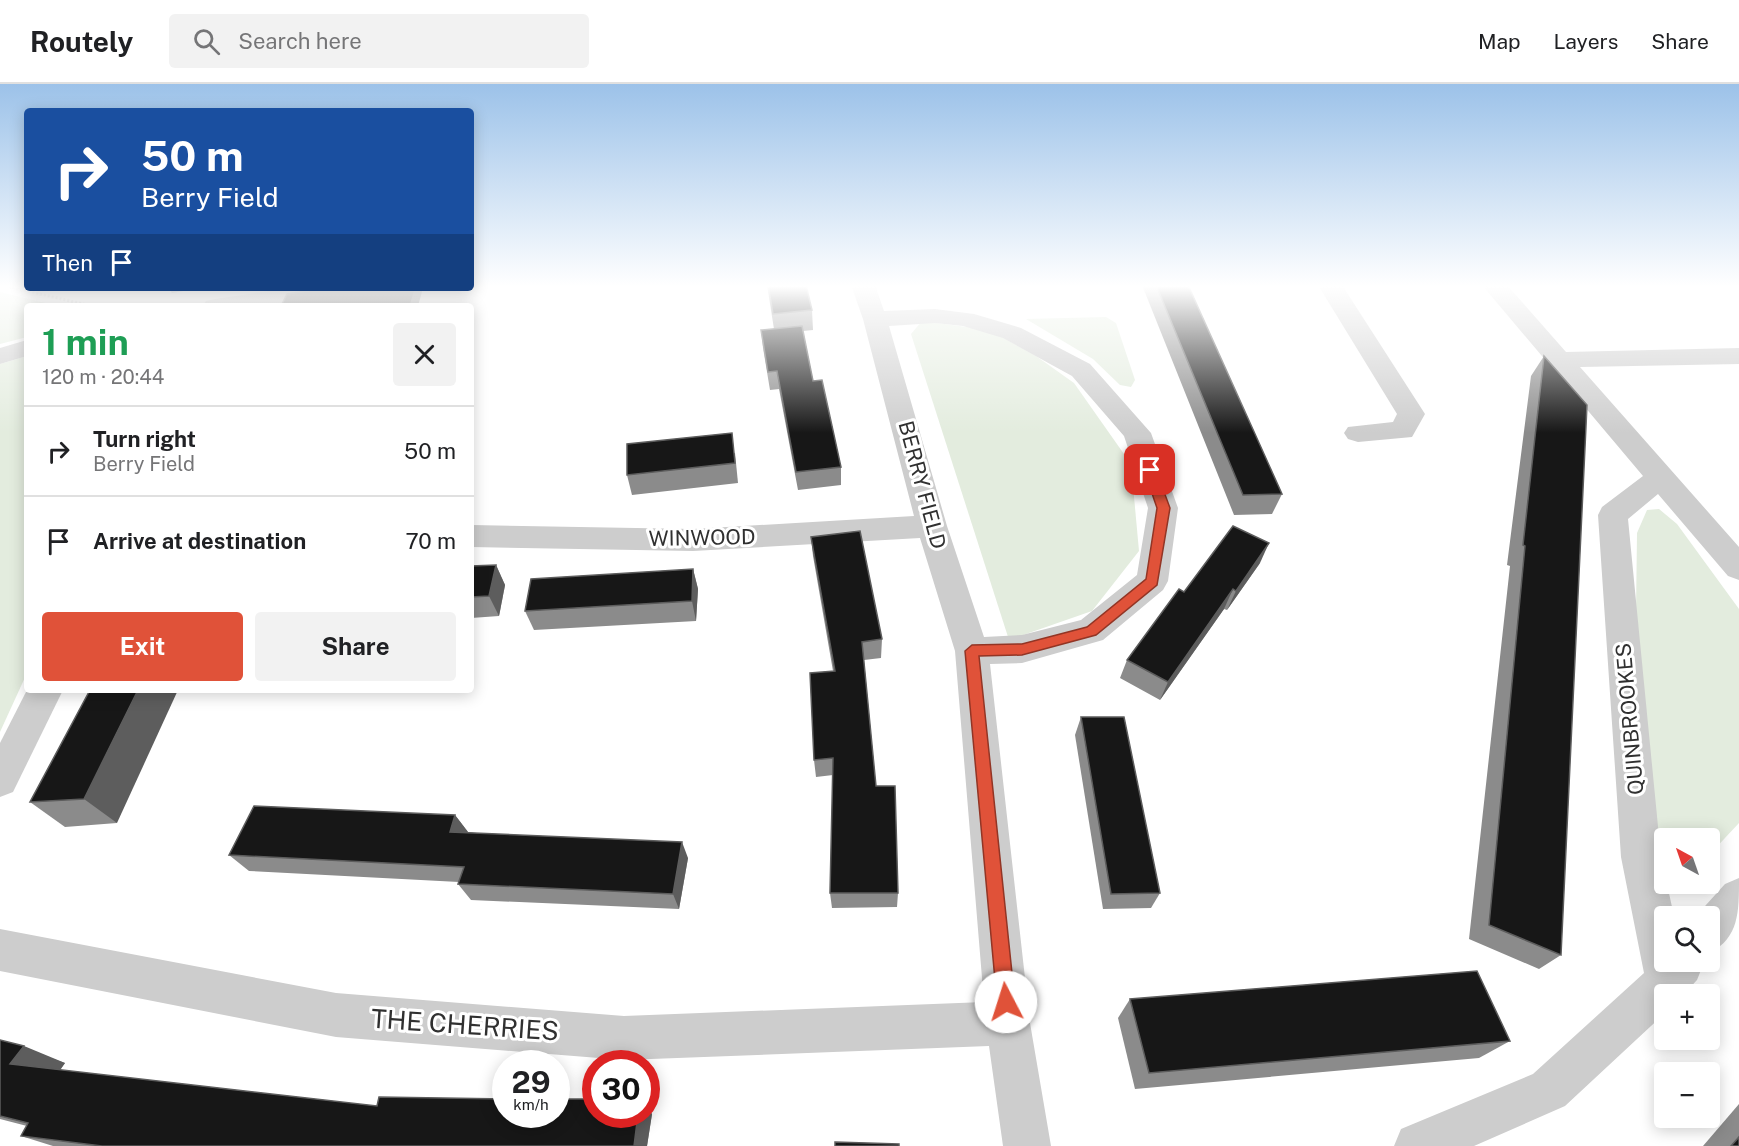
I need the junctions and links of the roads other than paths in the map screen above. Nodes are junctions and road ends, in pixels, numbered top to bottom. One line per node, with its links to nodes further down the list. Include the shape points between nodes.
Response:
1 (879, 335): 11 (street, BERRY FIELD)
2 (1015, 335): 14 (street, via 1081,370 1137,433 1163,508 1152,581 1091,631 1022,649)
3 (1361, 335): 9 (street, via 1411,414 1402,431)
4 (1537, 335): 8 (street)
5 (24, 349): 6 (street)
6 (0, 356)
7 (1739, 356): 8 (street)
8 (1559, 360): 10 (street)
9 (1358, 433)
10 (1660, 477): 13 (street); 18 (street, QUINBROOKES, via 1614,515 1641,857)
11 (932, 526): 12 (street, WINWOOD, via 693,540); 14 (street, BERRY FIELD)
12 (474, 536)
13 (1739, 568)
14 (972, 651): 22 (street, BERRY FIELD)
15 (44, 693): 16 (street)
16 (0, 780)
17 (1739, 898): 19 (street)
18 (1656, 906)
19 (1720, 920)
20 (0, 950): 22 (street, THE CHERRIES, via 336,1015 624,1038)
21 (1675, 972): 24 (street, QUINBROOKES, via 1549,1090)
22 (1008, 1023): 23 (street, BERRY FIELD)
23 (1028, 1146)
24 (1418, 1146)

